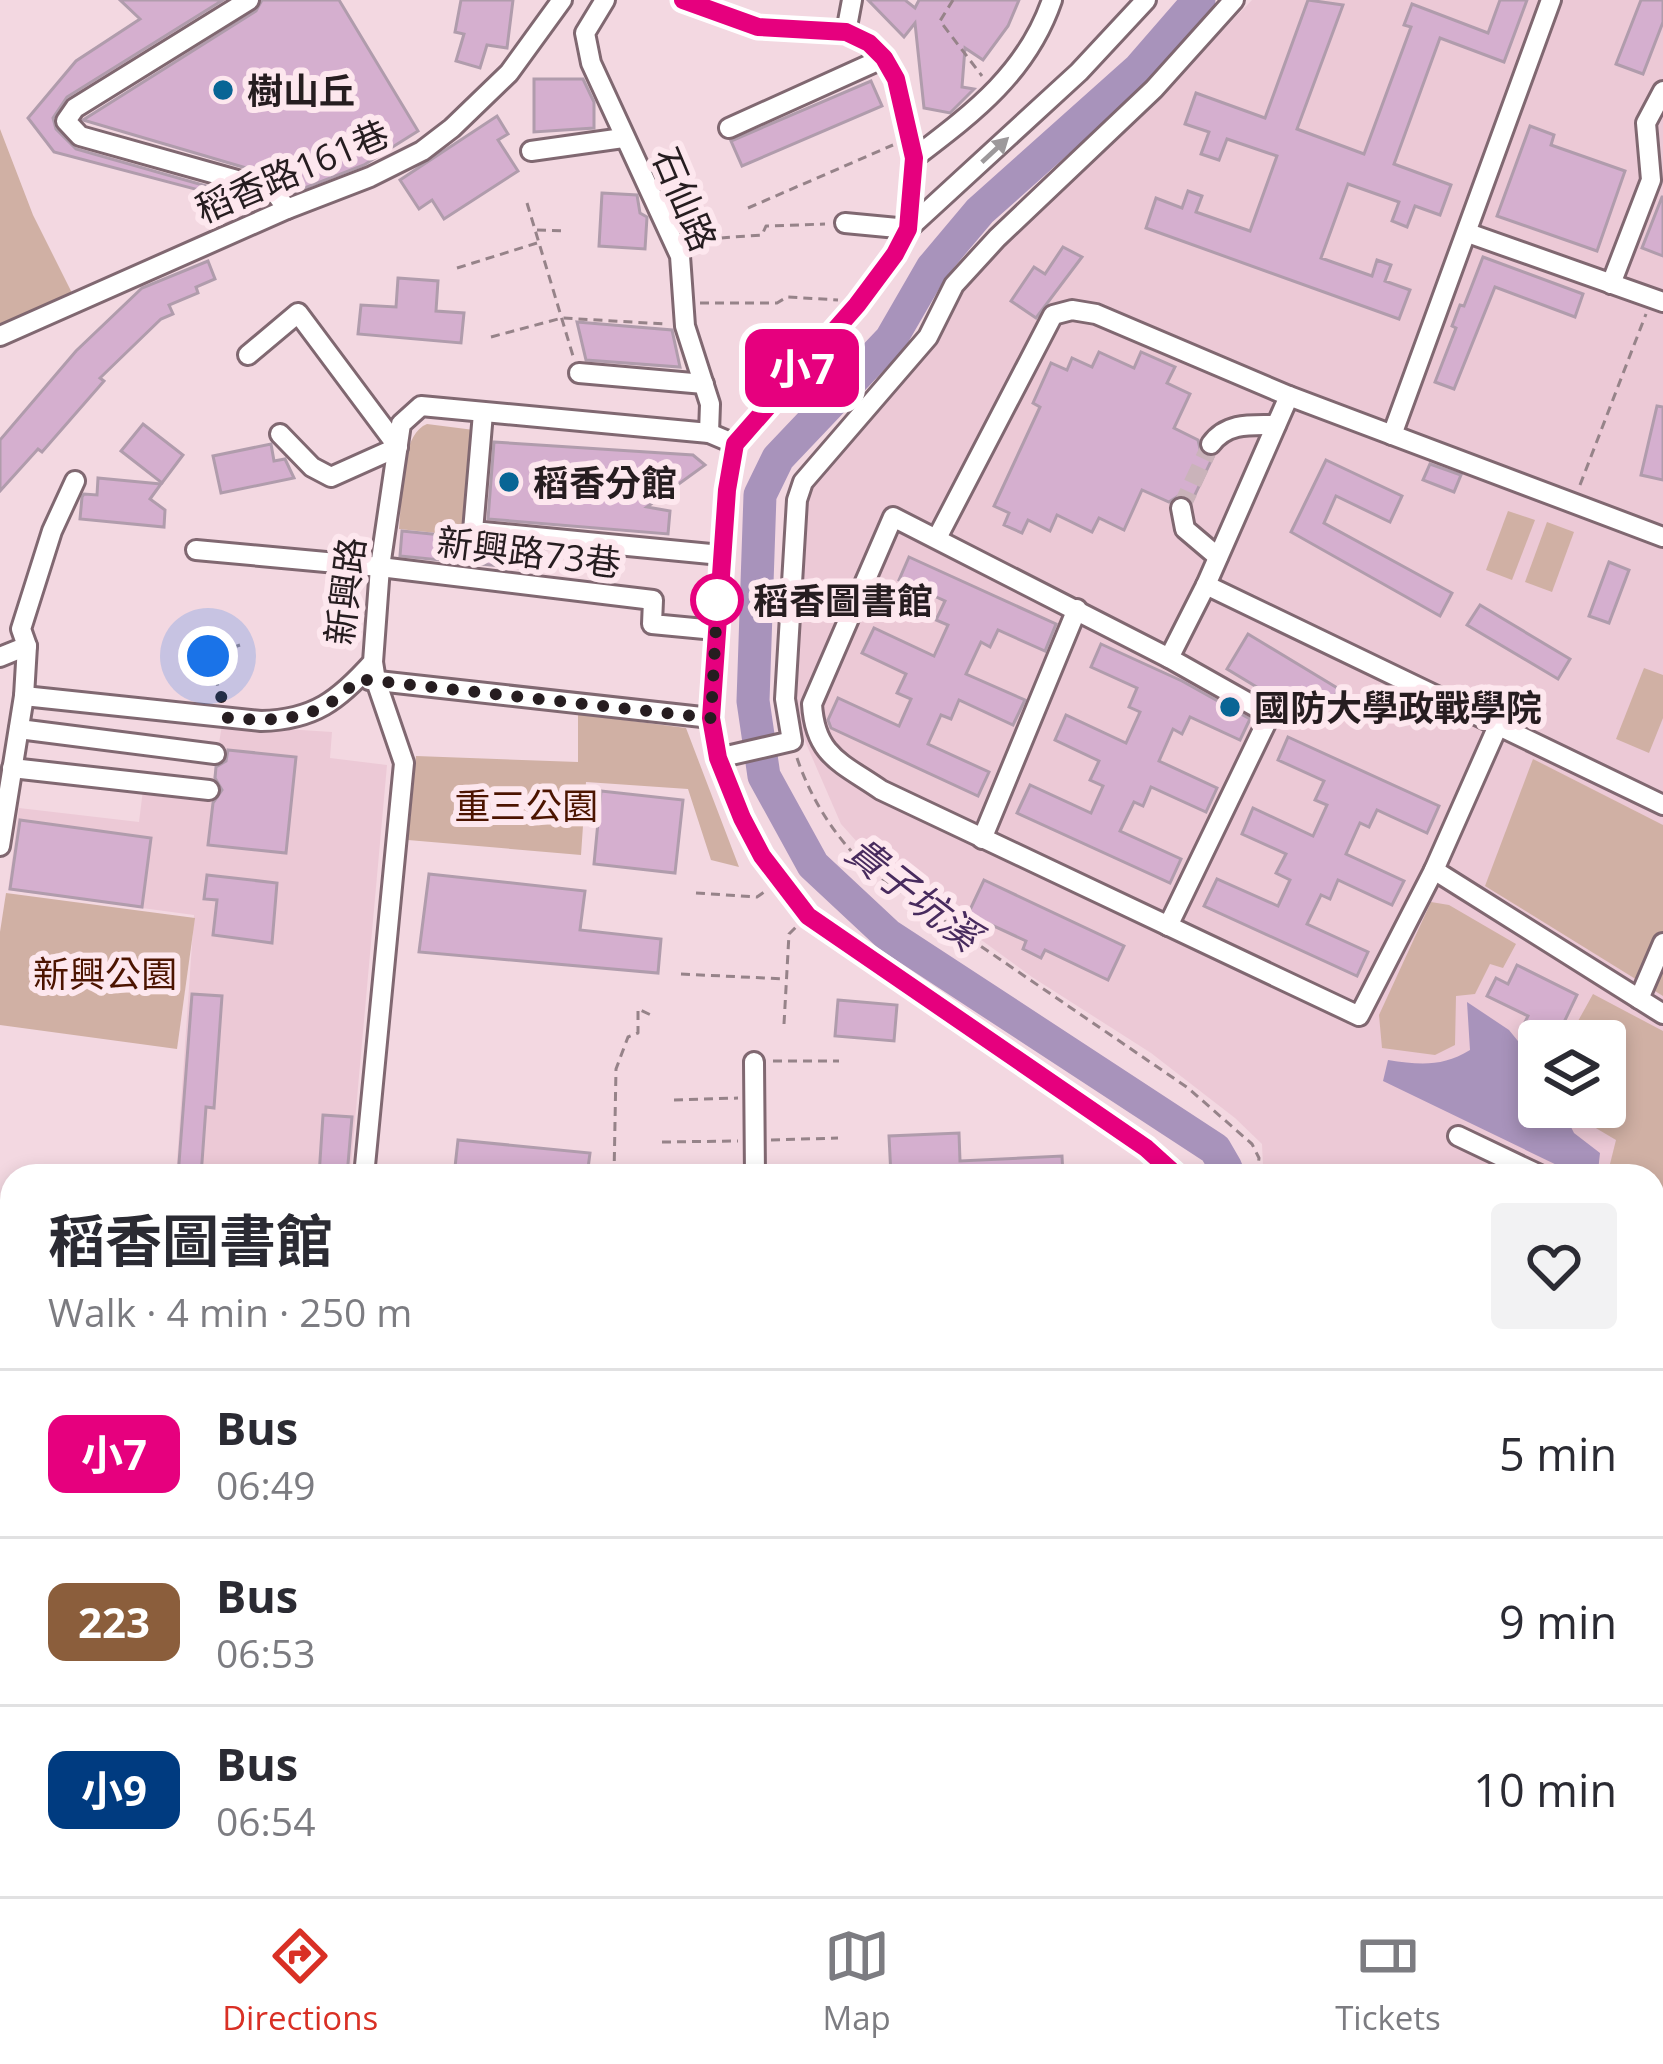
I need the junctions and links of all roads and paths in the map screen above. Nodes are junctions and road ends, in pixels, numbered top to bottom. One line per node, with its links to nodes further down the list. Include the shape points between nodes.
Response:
1 (249, 0): 23 (street, via 75,108 66,122 80,136 272,190)
2 (572, 0): 11 (street, 稻香路161巷)
3 (604, 0): 18 (street, 石仙路, via 585,33)
4 (683, 0): 12 (street, via 758,27)
5 (852, 0): 12 (street)
6 (953, 0): 15 (path, via 940,21)
7 (1052, 0): 15 (street, via 1041,31)
8 (1146, 0): 25 (street, one-way to 8)
9 (1234, 0): 74 (street, via 968,269 928,337 803,482)
10 (1551, 0): 28 (street)
11 (557, 4): 23 (street, 稻香路161巷, via 509,73 422,151)
12 (846, 32): 13 (street)
13 (884, 58): 16 (street); 17 (street)
14 (1663, 91): 32 (street, via 1646,123 1651,180)
15 (994, 95): 20 (street)
16 (729, 128)
17 (911, 137): 20 (street); 22 (path)
18 (622, 138): 19 (street); 30 (street, 石仙路)
19 (531, 152)
20 (914, 158): 25 (street)
21 (526, 203): 26 (path)
22 (748, 208)
23 (287, 209): 38 (street, 稻香路161巷)
24 (845, 223): 25 (street); 30 (path)
25 (908, 229): 35 (street)
26 (535, 230): 27 (path); 29 (path)
27 (565, 231)
28 (1468, 233): 32 (street); 48 (street)
29 (538, 242): 31 (path); 36 (path)
30 (673, 242): 34 (street, 石仙路)
31 (458, 268)
32 (1611, 284): 33 (street)
33 (1657, 300): 53 (path)
34 (683, 303): 35 (path, via 826,296); 37 (street, 石仙路)
35 (857, 305): 49 (street)
36 (562, 317): 37 (path); 39 (path); 41 (path)
37 (685, 326): 42 (street, 石仙路)
38 (0, 337)
39 (491, 337)
40 (248, 355): 51 (street, via 298,313)
41 (578, 373): 42 (street)
42 (704, 384): 47 (street, 石仙路)
43 (1289, 396): 45 (street); 48 (street); 56 (street, via 1096,314 1053,315)
44 (483, 413): 47 (street); 51 (street, via 422,406 401,424); 58 (street, via 472,531)
45 (1276, 425): 50 (street, via 1237,425); 59 (street)
46 (280, 434): 51 (street, via 331,477)
47 (709, 434): 49 (street)
48 (1392, 435): 53 (street)
49 (735, 444): 58 (street)
50 (1211, 444)
51 (398, 447): 60 (street, 新興路)
52 (75, 481): 65 (street, via 21,629)
53 (1573, 503): 55 (street)
54 (1181, 508): 59 (street, via 1185,529)
55 (1663, 537)
56 (937, 538): 62 (street); 81 (street, via 893,517 812,704 813,727 821,749 881,790)
57 (196, 550): 60 (street)
58 (721, 555): 63 (street)
59 (1218, 556): 61 (street)
60 (380, 567): 63 (street, 新興路73巷, via 653,600 652,624); 68 (street, 新興路)
61 (1206, 585): 67 (street); 72 (street)
62 (1077, 609): 67 (street); 81 (street)
63 (715, 630): 71 (street)
64 (240, 645): 70 (path, via 208,656)
65 (26, 646): 66 (street); 69 (street)
66 (0, 657)
67 (1169, 658): 87 (street, via 1270,715)
68 (369, 674): 70 (street, 新興路, via 292,720); 71 (street); 100 (street, via 404,763)
69 (24, 696): 70 (street, 新興路); 73 (street)
70 (228, 718)
71 (711, 718): 76 (street)
72 (1497, 728): 80 (street); 83 (street)
73 (19, 729): 75 (street); 77 (street)
74 (786, 742): 76 (street); 104 (path, via 845,847 1188,1088 1252,1144)
75 (214, 754)
76 (718, 758): 84 (street)
77 (12, 768): 78 (street); 79 (street)
78 (209, 790)
79 (4, 796): 82 (street)
80 (1663, 805)
81 (982, 839): 87 (street)
82 (0, 846)
83 (1434, 870): 87 (street, via 1359,1016); 91 (street)
84 (778, 882): 85 (path, via 757,897); 86 (street)
85 (696, 893)
86 (808, 916): 90 (path, via 789,934); 103 (street)
87 (1168, 926)
88 (1663, 943): 91 (street)
89 (681, 974): 90 (path)
90 (786, 979): 94 (path)
91 (1639, 999): 92 (street)
92 (1663, 1014)
93 (653, 1016): 101 (path, via 638,1009 638,1033 628,1037 616,1069)
94 (784, 1024)
95 (754, 1061): 96 (path); 97 (street)
96 (839, 1061)
97 (754, 1097): 98 (path); 102 (street)
98 (674, 1100)
99 (1458, 1136): 105 (street)
100 (365, 1164)
101 (614, 1164)
102 (755, 1164)
103 (1164, 1164)
104 (1258, 1164)
105 (1517, 1164)

